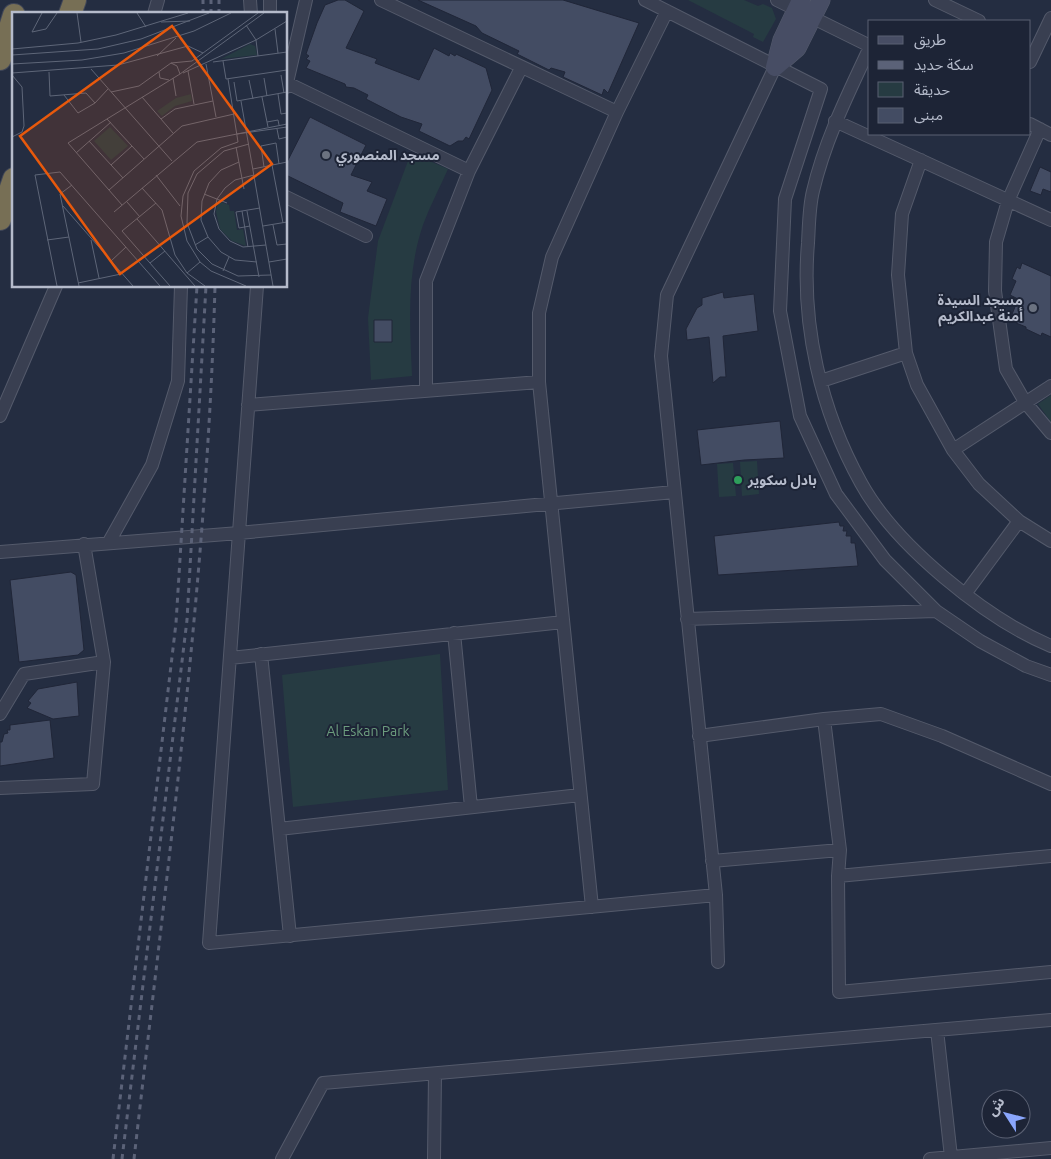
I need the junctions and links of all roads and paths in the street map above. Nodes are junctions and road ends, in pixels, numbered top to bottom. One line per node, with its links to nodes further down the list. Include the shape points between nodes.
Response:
1 (75, 0): 10 (highway)
2 (306, 0): 21 (street)
3 (381, 0): 20 (street)
4 (644, 0): 9 (street)
5 (777, 0): 8 (street)
6 (821, 0): 11 (street)
7 (935, 0): 14 (street)
8 (798, 5): 11 (street); 19 (street, via 782,40)
9 (667, 11): 19 (street); 23 (street)
10 (71, 12)
11 (813, 18): 15 (street); 19 (street, via 797,48)
12 (1051, 18): 16 (street)
13 (12, 20): 18 (highway)
14 (977, 20)
15 (868, 45)
16 (1033, 47)
17 (868, 50): 24 (street)
18 (0, 59)
19 (775, 67): 47 (street, via 667,295 661,356); 56 (street, via 821,89 785,199 780,311 800,416 836,494 885,560)
20 (521, 68): 23 (street); 27 (street)
21 (288, 81)
22 (288, 85): 27 (street)
23 (617, 112): 39 (street, via 552,257 539,313)
24 (835, 121): 26 (street); 38 (street, via 812,192 805,280 810,337)
25 (1040, 130): 30 (street)
26 (921, 160): 30 (street); 37 (street, via 902,214 898,275)
27 (469, 171): 41 (street, via 426,281)
28 (12, 185): 31 (highway)
29 (288, 198): 33 (street)
30 (1008, 201): 32 (street); 42 (street, via 996,242 995,291 1006,369)
31 (0, 219)
32 (1051, 220)
33 (366, 236)
34 (55, 288): 44 (street)
35 (181, 288): 52 (street, via 178,382 152,465)
36 (257, 288): 43 (street)
37 (906, 353): 38 (street); 46 (street, via 917,385)
38 (821, 381): 55 (street, via 828,409 861,484 893,526)
39 (539, 382): 41 (street); 48 (street)
40 (1051, 386): 42 (street)
41 (426, 390): 43 (street)
42 (1025, 402): 45 (street); 46 (street)
43 (248, 405): 50 (street)
44 (0, 416)
45 (1051, 433)
46 (952, 450): 49 (street, via 979,484)
47 (674, 492): 48 (street); 57 (street)
48 (551, 504): 50 (street); 58 (street)
49 (1019, 521): 51 (street); 55 (street)
50 (239, 533): 52 (street); 62 (street)
51 (1051, 540)
52 (109, 542): 53 (street)
53 (84, 544): 54 (street); 63 (street)
54 (0, 552)
55 (965, 594): 60 (street, via 996,617)
56 (936, 611): 57 (street); 64 (street, via 980,641 1026,666)
57 (687, 619): 67 (street)
58 (563, 622): 59 (street); 70 (street)
59 (454, 633): 61 (street); 71 (street)
60 (1051, 646)
61 (261, 654): 62 (street); 72 (street)
62 (230, 658): 79 (street, via 209,943)
63 (104, 662): 65 (street, via 24,674); 69 (street, via 93,784)
64 (1051, 675)
65 (0, 714)
66 (824, 718): 67 (street); 68 (street, via 880,714 942,736); 73 (street)
67 (699, 736): 75 (street)
68 (1051, 784)
69 (0, 788)
70 (580, 795): 71 (street); 78 (street)
71 (471, 807): 72 (street)
72 (279, 829): 79 (street)
73 (840, 850): 75 (street); 76 (street)
74 (1051, 856): 76 (street)
75 (712, 861): 77 (street)
76 (838, 876): 81 (street, via 839,992)
77 (716, 895): 78 (street); 80 (street)
78 (592, 907): 79 (street)
79 (290, 936)
80 (718, 962)
81 (1051, 972)
82 (1051, 1020): 83 (street)
83 (937, 1030): 84 (street); 87 (street)
84 (435, 1074): 88 (street, via 323,1083); 89 (street)
85 (1051, 1148): 87 (street)
86 (1051, 1154): 91 (street)
87 (951, 1157): 90 (street)
88 (282, 1159)
89 (434, 1159)
90 (930, 1159)
91 (1048, 1159)

